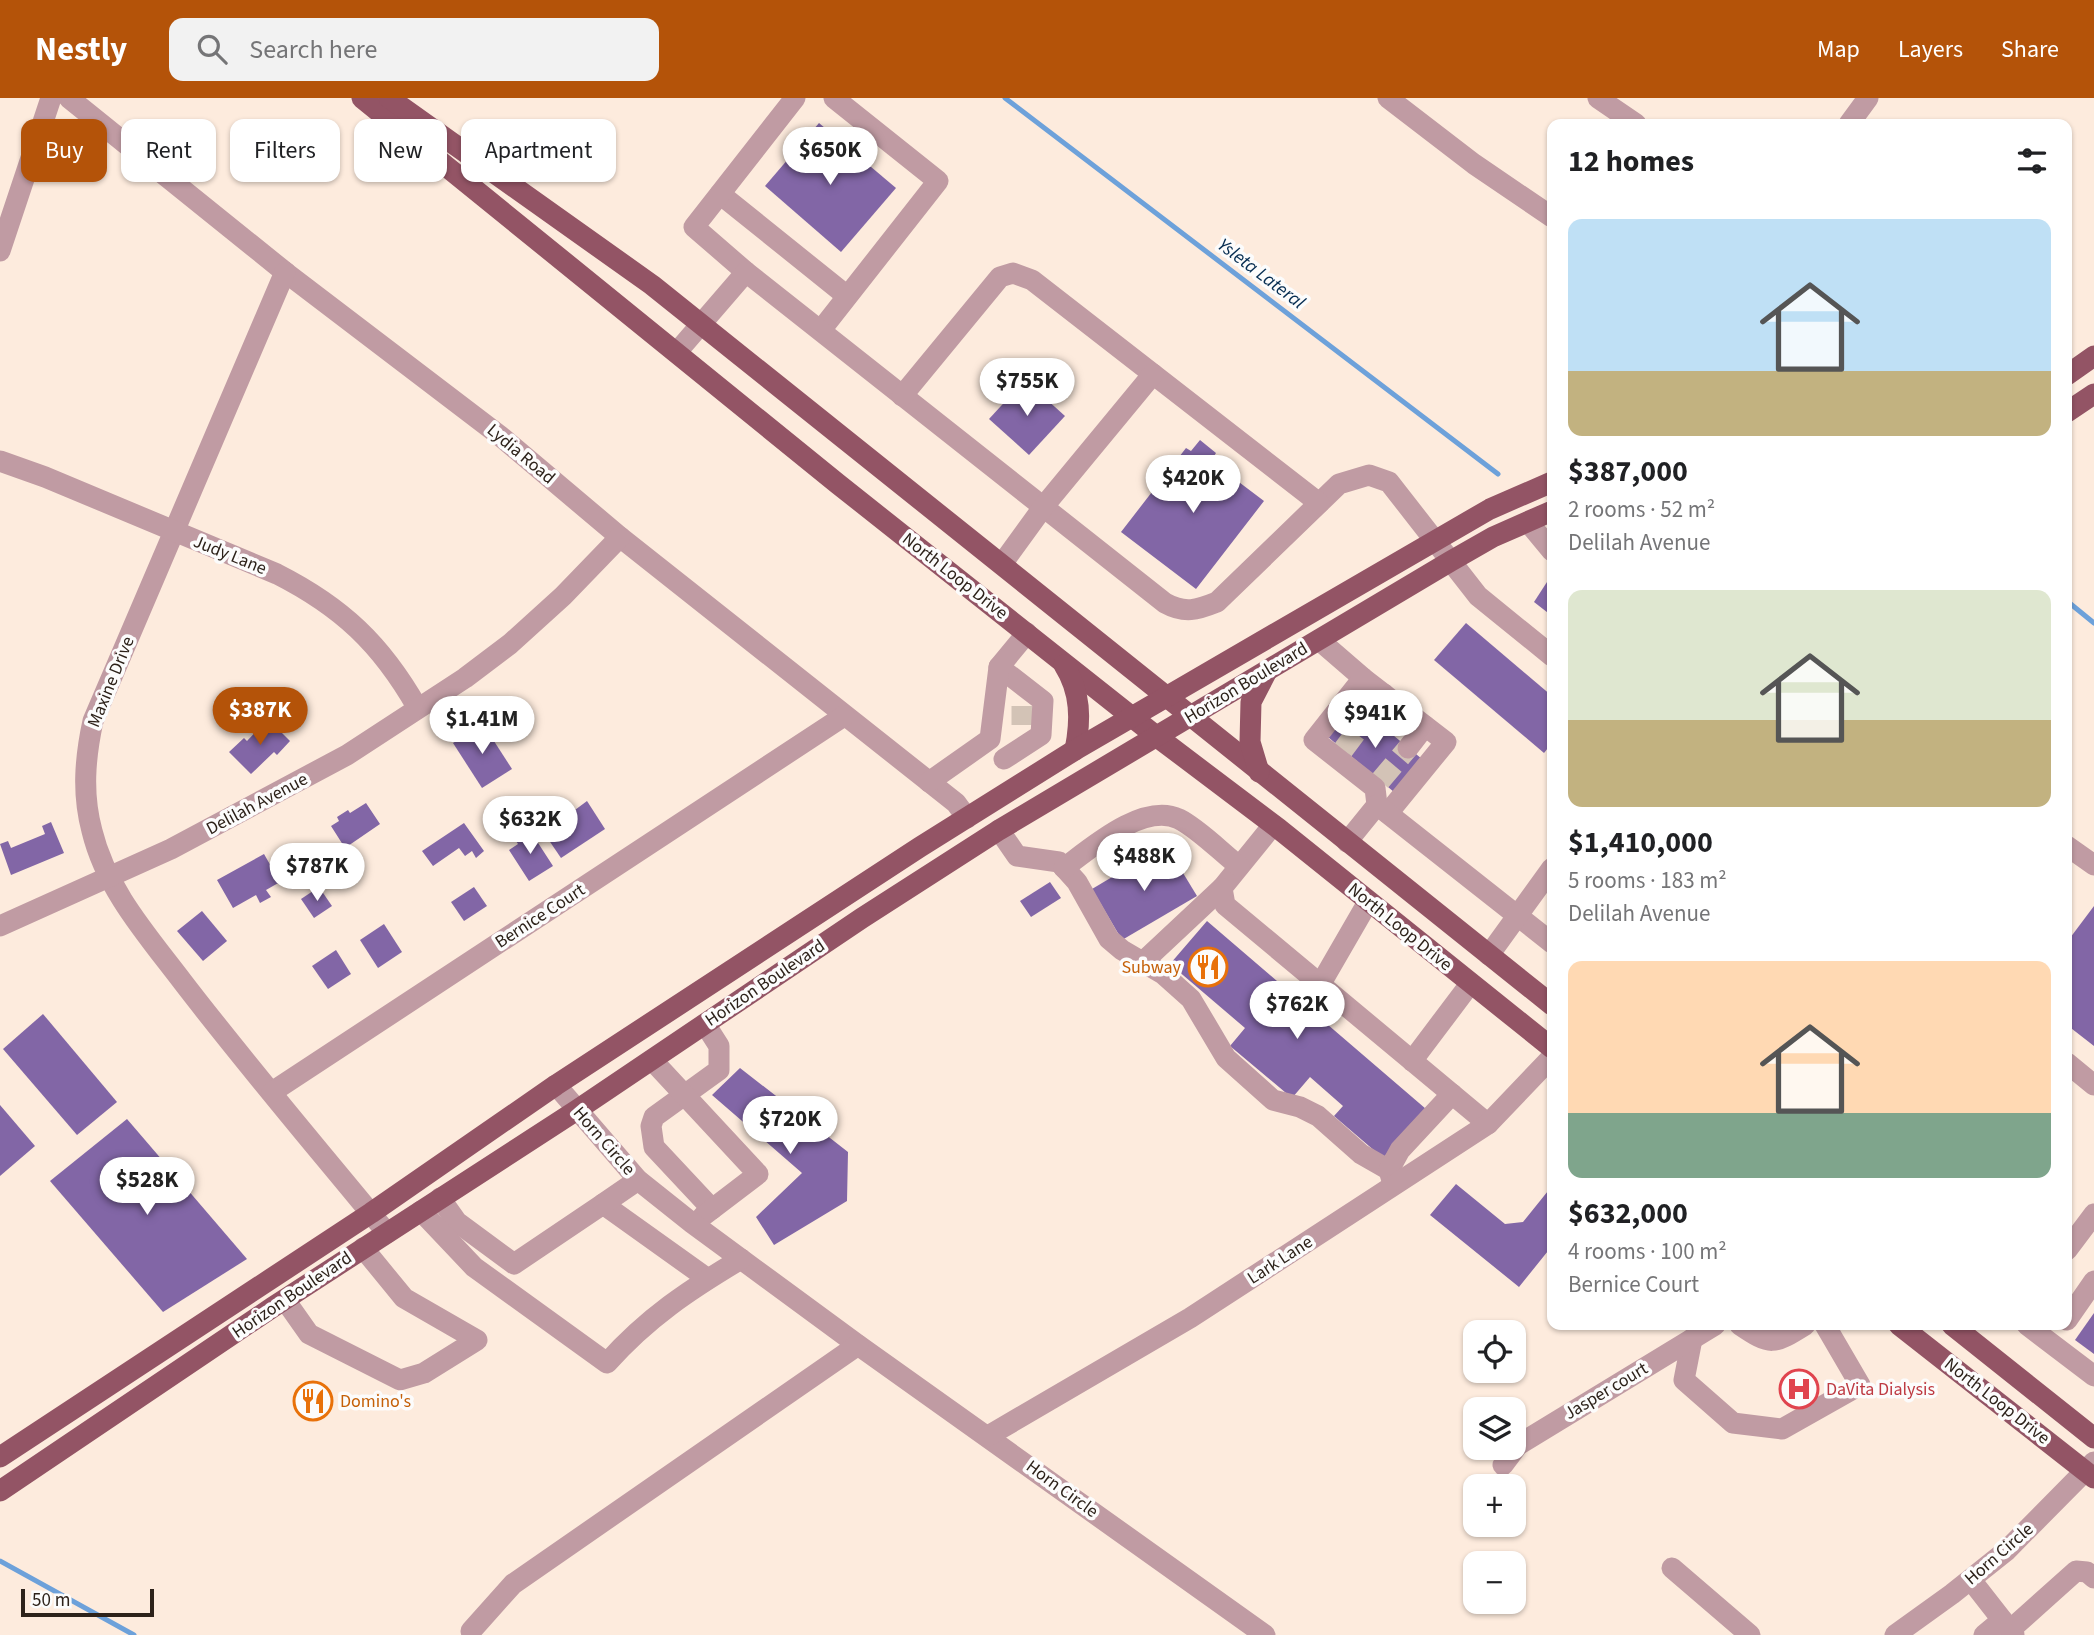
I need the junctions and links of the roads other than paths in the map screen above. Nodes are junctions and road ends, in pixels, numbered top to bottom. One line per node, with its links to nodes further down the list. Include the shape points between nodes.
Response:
1 (51, 98): 14 (street)
2 (69, 98): 15 (street, Lydia Road)
3 (362, 98): 20 (main road, North Loop Drive)
4 (389, 98): 18 (main road, North Loop Drive)
5 (795, 98): 12 (street)
6 (834, 98): 17 (street, via 938,181)
7 (1388, 98): 13 (street)
8 (1598, 98): 10 (street)
9 (1868, 98): 11 (street)
10 (1629, 119)
11 (1853, 119)
12 (720, 194): 16 (street, via 694,227); 17 (street)
13 (1547, 214)
14 (0, 251)
15 (285, 272): 33 (street, Maxine Drive); 34 (street, Lydia Road, via 436,384)
16 (746, 272): 18 (street); 19 (street)
17 (847, 296): 19 (street)
18 (702, 325): 20 (street); 38 (main road, North Loop Drive)
19 (821, 330): 25 (street)
20 (677, 352): 39 (main road, North Loop Drive)
21 (2094, 356): 22 (main road)
22 (2072, 371)
23 (1153, 374): 25 (street, via 1032,280 1013,274 1000,277); 29 (street); 30 (street)
24 (2094, 394): 26 (main road)
25 (902, 396): 30 (street)
26 (2072, 409)
27 (0, 461): 33 (street, Judy Lane)
28 (1547, 484): 35 (main road, Horizon Boulevard, via 1490,509)
29 (1319, 503): 30 (street, via 1217,602 1193,612 1165,603); 35 (street, via 1339,484 1369,475 1389,482)
30 (1044, 506): 38 (street)
31 (1547, 513): 32 (main road, Horizon Boulevard)
32 (1528, 522): 36 (street); 37 (main road, Horizon Boulevard)
33 (175, 532): 49 (street, Judy Lane, via 276,574 332,606 379,649); 73 (street, Maxine Drive, via 93,721 88,745 86,799 92,833)
34 (620, 537): 49 (street, Delilah Avenue, via 510,643); 50 (street, Lydia Road)
35 (1435, 541): 37 (street); 47 (main road, Horizon Boulevard)
36 (1547, 545)
37 (1451, 561): 40 (main road, Horizon Boulevard); 41 (street, via 1478,596)
38 (1002, 564): 47 (main road, North Loop Drive)
39 (1027, 633): 42 (main road, North Loop Drive); 43 (street)
40 (1319, 640): 44 (main road, Horizon Boulevard); 45 (street)
41 (1547, 652)
42 (1061, 660): 52 (main road, North Loop Drive); 58 (main road, via 1076,690 1080,712)
43 (999, 667): 48 (street); 56 (street)
44 (1267, 671): 51 (main road, Horizon Boulevard); 60 (main road, via 1251,702 1250,742)
45 (1363, 678): 46 (street); 63 (street, via 1314,740 1340,754)
46 (1384, 694): 53 (street); 54 (street)
47 (1168, 697): 51 (main road, North Loop Drive); 52 (main road, Horizon Boulevard)
48 (1022, 705): 59 (street); 59 (street, via 1043,701 1041,735)
49 (417, 707): 73 (street, Delilah Avenue, via 347,755 271,798)
50 (844, 716): 61 (street, Lydia Road); 93 (street, Bernice Court)
51 (1190, 716): 55 (main road, Horizon Boulevard); 60 (main road, North Loop Drive)
52 (1132, 718): 55 (main road, North Loop Drive); 58 (main road, Horizon Boulevard)
53 (1366, 719)
54 (1425, 726): 57 (street); 63 (street, via 1446,742)
55 (1156, 736): 65 (main road, North Loop Drive); 66 (main road, Horizon Boulevard)
56 (990, 739): 59 (street); 61 (street)
57 (1408, 748)
58 (1075, 750): 62 (main road, Horizon Boulevard)
59 (1011, 754): 62 (street)
60 (1259, 772): 67 (main road, North Loop Drive)
61 (929, 782): 64 (street, Lydia Road)
62 (1021, 784): 64 (main road, Horizon Boulevard)
63 (1380, 797): 67 (street); 76 (street)
64 (967, 818): 83 (main road, Horizon Boulevard)
65 (1273, 824): 70 (street); 75 (main road, North Loop Drive)
66 (999, 830): 71 (street, via 1017,856 1059,862); 85 (main road, Horizon Boulevard)
67 (1347, 842): 79 (main road, North Loop Drive)
68 (2072, 850): 69 (street)
69 (2094, 865)
70 (1239, 866): 71 (street, via 1178,818 1147,817 1112,832); 74 (street)
71 (1064, 868): 80 (street, via 1109,939)
72 (1547, 874): 76 (street)
73 (111, 878): 77 (street, Delilah Avenue); 93 (street, Maxine Drive, via 128,910)
74 (1222, 888): 80 (street); 82 (street, via 1225,905 1234,914)
75 (1368, 902): 81 (main road, North Loop Drive); 82 (street)
76 (1517, 913): 78 (street); 79 (street)
77 (0, 926)
78 (1547, 939)
79 (1489, 955): 84 (main road, North Loop Drive)
80 (1144, 961): 98 (street, via 1191,999 1226,1058 1273,1100 1318,1116)
81 (1470, 984): 86 (main road, North Loop Drive); 88 (street)
82 (1321, 985): 88 (street)
83 (687, 999): 87 (main road, via 653,1043); 91 (main road, Horizon Boulevard)
84 (1547, 1002)
85 (705, 1024): 87 (main road, Horizon Boulevard); 94 (street, via 719,1046 719,1070)
86 (1547, 1044)
87 (652, 1060): 94 (street); 96 (main road, Horizon Boulevard)
88 (1412, 1061): 95 (street)
89 (1547, 1062): 97 (street, Lark Lane)
90 (2072, 1067): 92 (street)
91 (556, 1085): 96 (street, Horn Circle); 104 (main road, Horizon Boulevard)
92 (2094, 1085)
93 (272, 1092): 104 (street, Maxine Drive)
94 (685, 1094): 102 (street, via 654,1117 654,1147); 102 (street, via 758,1174)
95 (1452, 1094): 97 (street); 98 (street, via 1401,1150)
96 (577, 1110): 99 (street, Horn Circle); 100 (main road, Horizon Boulevard)
97 (1488, 1124): 98 (street, Lark Lane)
98 (1391, 1177): 127 (street, Lark Lane, via 1303,1247)
99 (638, 1180): 101 (street); 106 (street, Horn Circle)
100 (440, 1198): 101 (street, via 457,1223 514,1264); 103 (main road, Horizon Boulevard)
101 (603, 1204): 111 (street)
102 (712, 1209): 106 (street)
103 (421, 1211): 107 (main road, Horizon Boulevard); 111 (street, via 474,1267 607,1363 669,1304)
104 (371, 1213): 107 (street, Maxine Drive); 129 (main road, Horizon Boulevard)
105 (2094, 1214): 108 (street)
106 (692, 1223): 110 (street, Horn Circle)
107 (387, 1233): 109 (main road, Horizon Boulevard)
108 (2072, 1243)
109 (363, 1248): 113 (main road, Horizon Boulevard); 113 (street, via 404,1297 477,1340 424,1374 400,1380 309,1334)
110 (741, 1259): 111 (street); 125 (street, Horn Circle)
111 (708, 1279)
112 (2094, 1281): 114 (street)
113 (285, 1300): 132 (main road, Horizon Boulevard)
114 (2072, 1313)
115 (1707, 1330): 123 (street, Jasper court)
116 (1748, 1330): 117 (street, via 1765,1341 1778,1342)
117 (1797, 1330)
118 (1828, 1330): 123 (street, via 1860,1385 1782,1429 1733,1423 1684,1380)
119 (1906, 1330): 131 (main road, North Loop Drive)
120 (1958, 1330): 128 (main road, North Loop Drive)
121 (2034, 1330): 124 (street)
122 (2060, 1330): 124 (street)
123 (1692, 1339): 130 (street, Jasper court, via 1518,1445)
124 (2051, 1343): 126 (street)
125 (858, 1345): 127 (street, Horn Circle); 137 (street, via 513,1584)
126 (2094, 1376)
127 (988, 1436): 138 (street, Horn Circle)
128 (2094, 1438)
129 (0, 1457)
130 (1503, 1465)
131 (2091, 1471): 135 (street, Horn Circle)
132 (0, 1491)
133 (1672, 1568): 139 (street)
134 (2094, 1578): 136 (street, via 2076,1572)
135 (1971, 1580): 136 (street); 140 (street, Horn Circle)
136 (2009, 1628): 141 (street)
137 (471, 1631)
138 (1265, 1635)
139 (1750, 1635)
140 (1895, 1635)
141 (1984, 1635)

